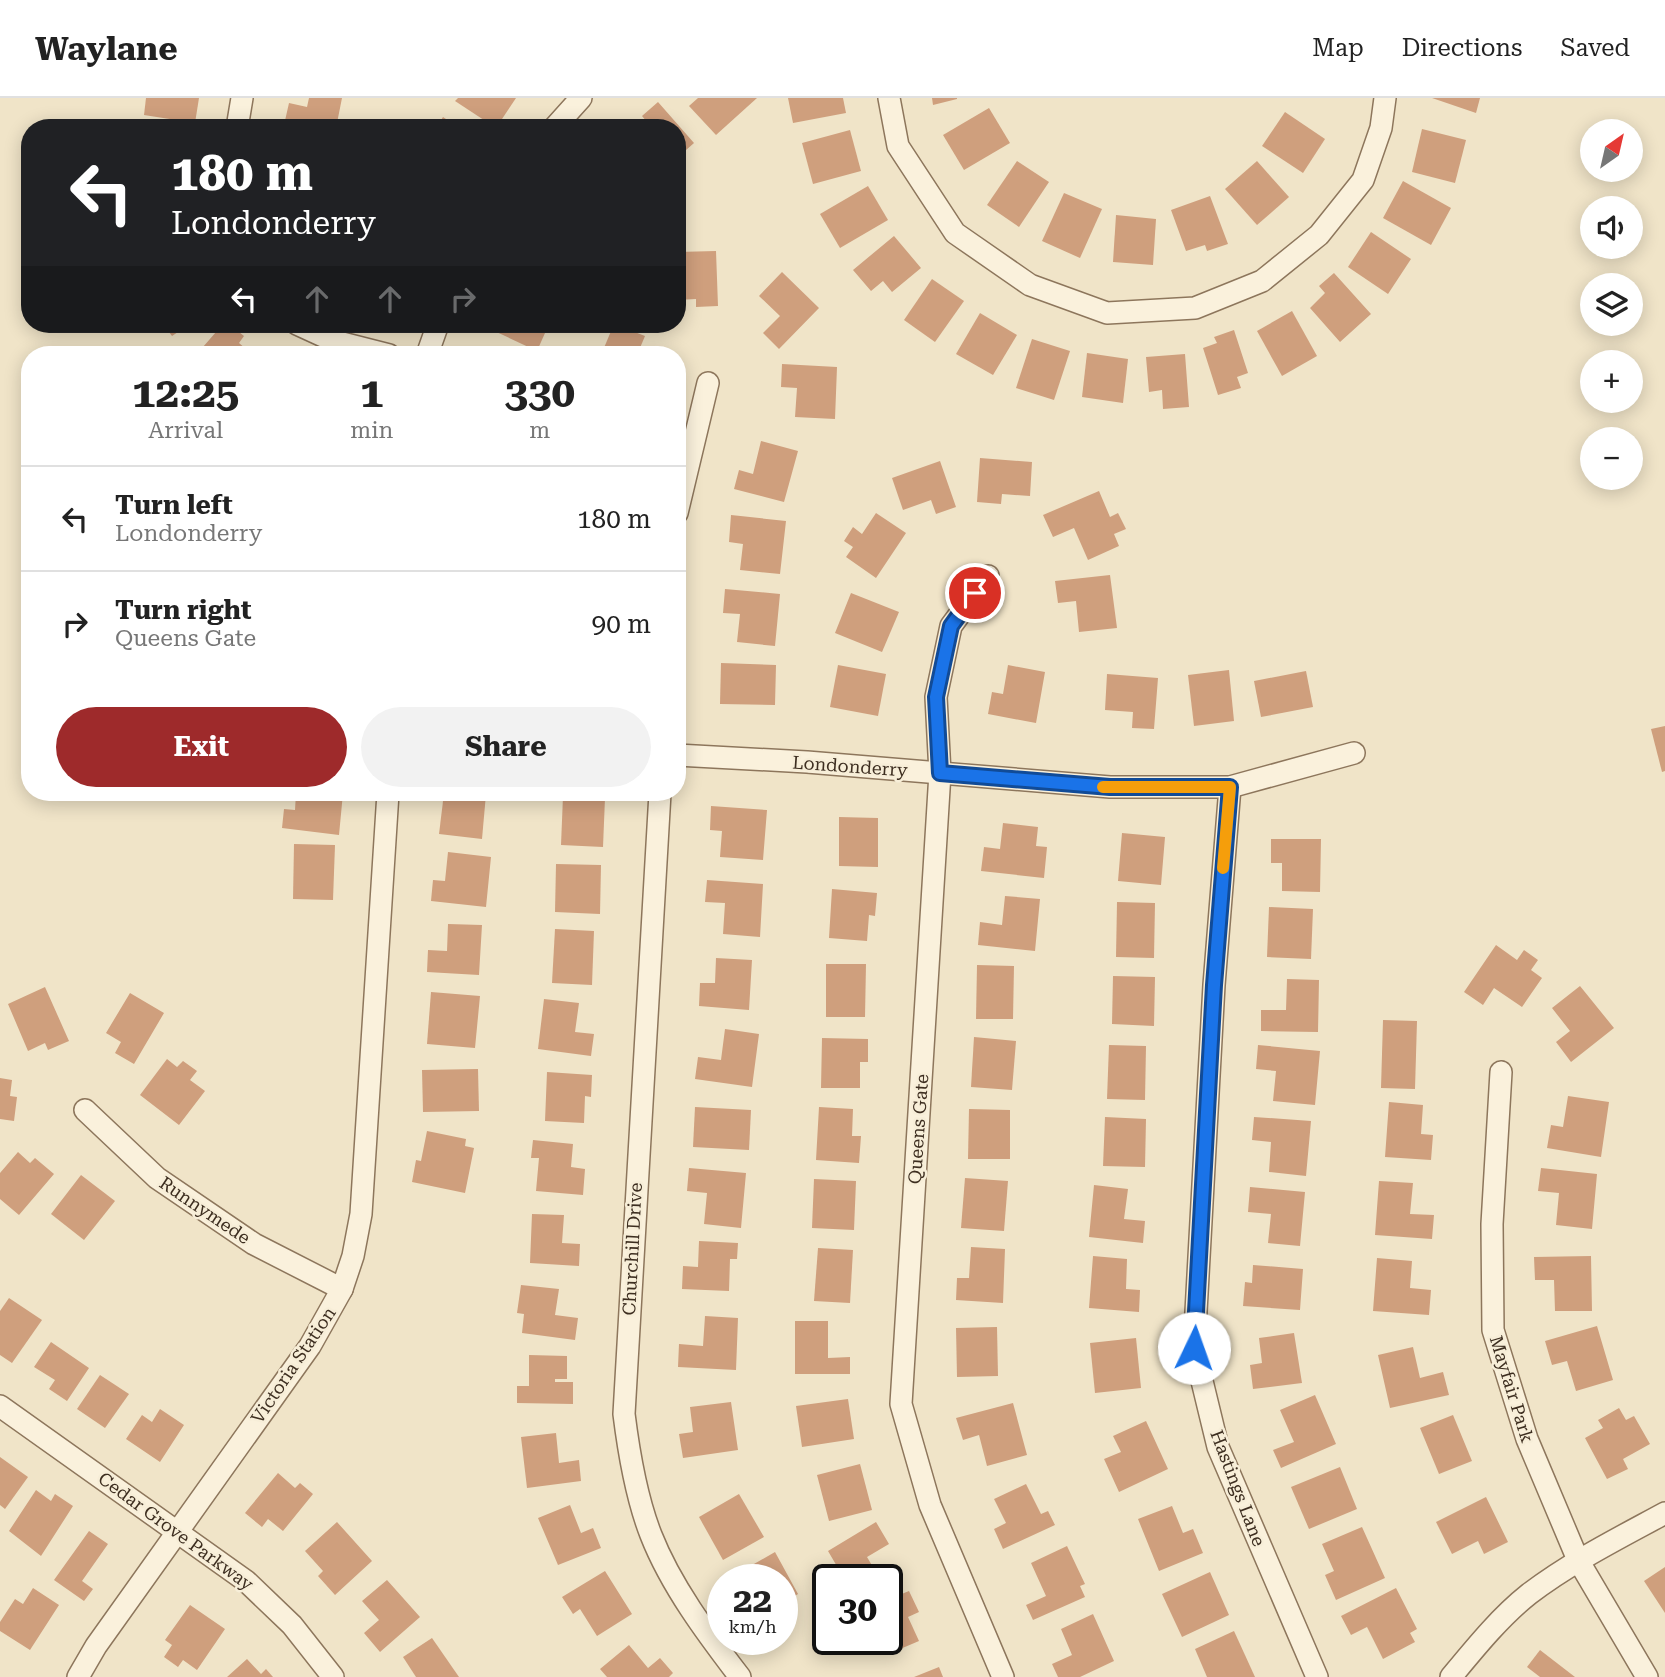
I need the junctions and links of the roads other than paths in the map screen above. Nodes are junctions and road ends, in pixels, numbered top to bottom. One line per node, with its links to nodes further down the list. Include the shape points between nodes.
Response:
1 (242, 98): 5 (street)
2 (581, 98): 6 (street)
3 (889, 98): 4 (street, via 898,146 955,233 1031,285 1107,313 1195,308 1262,281 1319,235 1363,180 1381,128)
4 (1385, 98)
5 (238, 119)
6 (562, 119)
7 (317, 333): 8 (street)
8 (354, 346)
9 (708, 383): 10 (street)
10 (686, 475)
11 (988, 576): 14 (street, Queens Gate, via 951,626 936,697)
12 (1354, 753): 15 (street, Londonderry)
13 (686, 756): 14 (street, Londonderry)
14 (940, 773): 15 (street, Londonderry, via 1110,787); 28 (street, Queens Gate, via 901,1404 930,1505)
15 (1230, 787): 29 (street, Hastings Lane, via 1194,1348 1219,1447)
16 (387, 801): 20 (street, Victoria Station, via 361,1214)
17 (660, 801): 27 (street, Churchill Drive, via 624,1413 652,1537 673,1579)
18 (1501, 1072): 24 (street, Mayfair Park, via 1492,1224 1493,1329 1527,1439)
19 (85, 1110): 20 (street, Runnymede, via 157,1178 254,1244)
20 (342, 1289): 23 (street, Victoria Station, via 310,1346)
21 (0, 1406): 23 (street, Cedar Grove Parkway)
22 (1665, 1513): 24 (street)
23 (179, 1532): 25 (street, Victoria Station); 26 (street, Cedar Grove Parkway, via 270,1603)
24 (1578, 1560): 30 (street, via 1528,1594); 31 (street, Mayfair Park)
25 (78, 1677)
26 (333, 1677)
27 (740, 1677)
28 (1003, 1677)
29 (1317, 1677)
30 (1451, 1677)
31 (1647, 1677)

